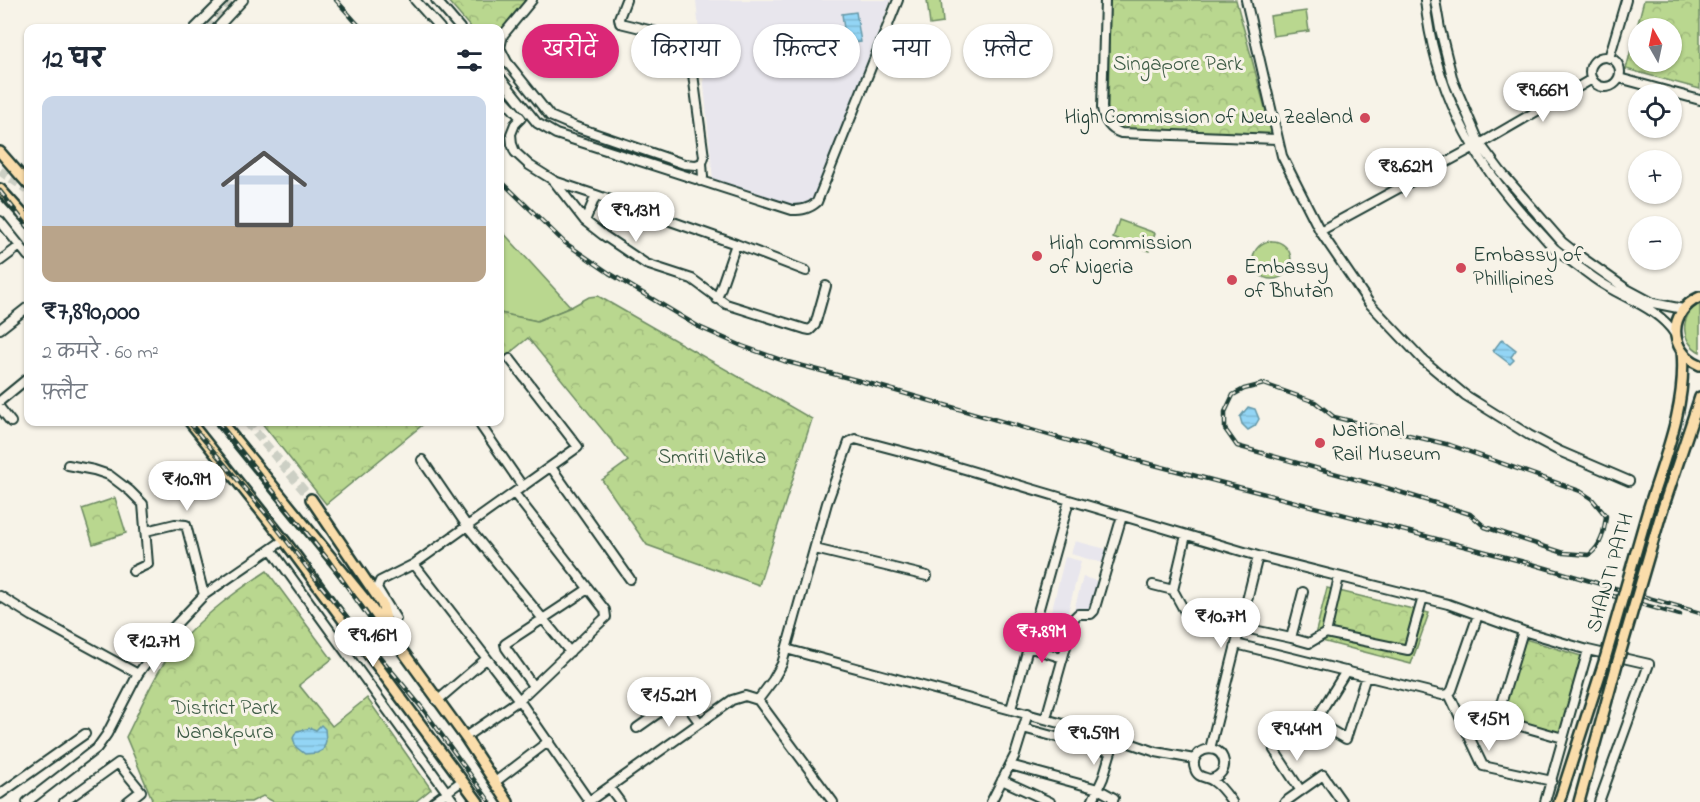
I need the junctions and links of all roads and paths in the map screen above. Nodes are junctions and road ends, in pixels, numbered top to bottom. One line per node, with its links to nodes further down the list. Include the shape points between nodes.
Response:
1 (223, 0): 13 (street)
2 (243, 0): 14 (street)
3 (415, 0): 15 (street)
4 (436, 0): 16 (street)
5 (532, 0): 17 (street)
6 (626, 0): 30 (street, via 620,23 682,38 689,44)
7 (898, 0): 33 (street, via 817,202 792,210)
8 (1105, 0): 27 (street, via 1102,108 1113,130)
9 (1245, 0): 27 (street)
10 (1425, 0): 28 (street, via 1432,49 1443,84)
11 (1436, 0): 28 (street, via 1453,81)
12 (1626, 0): 19 (street)
13 (199, 24)
14 (221, 24)
15 (436, 24)
16 (457, 24)
17 (504, 34)
18 (504, 56): 30 (street, via 545,111 557,120 684,164)
19 (1610, 58): 20 (street, via 1620,68); 21 (street, via 1596,61 1591,69)
20 (1619, 78): 21 (street, via 1604,87); 24 (street)
21 (1592, 79): 28 (street)
22 (504, 82): 25 (street)
23 (504, 99): 26 (street)
24 (1700, 100)
25 (529, 113): 26 (street); 33 (street, via 556,134)
26 (521, 118): 32 (street, via 511,134 515,152)
27 (1277, 139): 39 (street, via 1290,175)
28 (1476, 146): 39 (street); 48 (street, via 1562,242 1625,288 1665,307); 51 (street, via 1513,204 1554,248 1606,286 1664,320)
29 (0, 152): 31 (main road)
30 (702, 163): 33 (street)
31 (24, 179)
32 (553, 180): 35 (street); 38 (street)
33 (700, 181)
34 (0, 189): 36 (main road)
35 (596, 195): 38 (street); 40 (street)
36 (24, 216)
37 (0, 221): 41 (street)
38 (585, 221): 47 (street, via 637,259 692,279)
39 (1320, 231): 66 (street, via 1380,317 1452,386 1529,435)
40 (736, 244): 44 (street); 47 (street)
41 (20, 246): 42 (street); 43 (street)
42 (24, 251)
43 (0, 261)
44 (806, 271)
45 (826, 286): 47 (street, via 810,330 734,308)
46 (1700, 297): 48 (main road)
47 (717, 299)
48 (1683, 309): 51 (main road)
49 (24, 310): 50 (street)
50 (0, 329)
51 (1676, 334): 52 (main road)
52 (1682, 351): 54 (main road); 162 (main road, SHANTI PATH, bridge, via 1680,402)
53 (510, 358): 65 (street, via 578,447)
54 (1700, 365)
55 (24, 381): 57 (street)
56 (1700, 397): 163 (main road, SHANTI PATH, bridge, via 1661,514)
57 (0, 401)
58 (0, 408): 59 (street)
59 (11, 422)
60 (193, 426): 75 (main road)
61 (224, 426): 97 (main road)
62 (481, 426): 67 (street)
63 (422, 460): 72 (street)
64 (68, 465): 73 (street, via 102,472 130,491 143,504)
65 (551, 467): 67 (street); 83 (street)
66 (1629, 481)
67 (523, 487): 68 (street)
68 (514, 493): 72 (street); 85 (street)
69 (311, 499): 97 (main road, via 382,604)
70 (1069, 501): 71 (street); 77 (street, via 855,439 849,442); 100 (street)
71 (1122, 516): 74 (street); 104 (street, via 1094,611 1076,615)
72 (467, 526): 79 (street); 93 (street)
73 (146, 531): 80 (street, via 148,564); 88 (street, via 186,525)
74 (1186, 535): 78 (street); 86 (street)
75 (284, 540): 76 (street); 136 (main road)
76 (271, 549): 88 (street); 142 (street)
77 (814, 549): 81 (street); 101 (street)
78 (1258, 556): 82 (street); 94 (street)
79 (414, 564): 92 (street, via 376,586); 105 (street)
80 (133, 571)
81 (927, 576)
82 (1339, 577): 90 (street); 96 (street)
83 (630, 579)
84 (1153, 585): 86 (street)
85 (588, 589): 93 (street); 103 (street, via 606,617)
86 (1173, 590): 94 (street, via 1185,612)
87 (1303, 592): 98 (street)
88 (204, 595): 107 (street, via 167,634)
89 (0, 596): 107 (street)
90 (1423, 597): 91 (street); 96 (street, via 1408,650)
91 (1478, 615): 95 (street); 111 (street)
92 (396, 619)
93 (543, 620): 103 (street); 109 (street, via 505,646)
94 (1240, 627): 98 (street); 99 (street)
95 (1523, 631): 102 (street); 119 (street, via 1498,712)
96 (1326, 633): 98 (street, via 1309,643)
97 (391, 636): 115 (main road)
98 (1291, 638)
99 (1236, 644): 106 (street); 130 (street)
100 (1028, 647): 104 (street); 116 (street)
101 (786, 649): 114 (street, via 779,671); 116 (street)
102 (1588, 650): 128 (street); 164 (street, via 1649,664)
103 (570, 652): 109 (street)
104 (1063, 658): 118 (street)
105 (486, 659): 113 (street); 115 (street)
106 (1347, 671): 108 (street); 108 (street, via 1315,721 1347,739)
107 (138, 674): 146 (street, via 97,748)
108 (1366, 676): 111 (street)
109 (533, 686): 113 (street)
110 (676, 689): 112 (street)
111 (1449, 694): 137 (street, via 1483,766)
112 (681, 697): 120 (street); 121 (street)
113 (519, 699): 126 (street); 129 (street)
114 (758, 700): 120 (street, via 738,697); 153 (street)
115 (437, 701): 126 (main road)
116 (1011, 709): 117 (street)
117 (1028, 713): 118 (street); 122 (street)
118 (1046, 718): 127 (street)
119 (1500, 720): 125 (street); 128 (street)
120 (699, 722): 139 (street)
121 (637, 728)
122 (1023, 728): 131 (street); 133 (street)
123 (1291, 733): 141 (street, via 1274,750)
124 (85, 734): 143 (street)
125 (1485, 734)
126 (465, 737): 138 (main road)
127 (1115, 738): 131 (street); 132 (street)
128 (1563, 738): 137 (street)
129 (549, 741): 138 (street); 145 (street)
130 (1210, 749): 132 (street); 134 (street, via 1219,753 1224,762 1219,775)
131 (1111, 752): 140 (street)
132 (1194, 759): 134 (street, via 1199,776)
133 (1010, 765): 135 (street); 140 (street)
134 (1210, 779): 158 (street)
135 (1002, 780): 154 (street); 155 (street)
136 (462, 781): 142 (street); 150 (main road)
137 (1552, 781): 161 (street)
138 (495, 782): 151 (main road)
139 (609, 787): 145 (street); 152 (street)
140 (1098, 789): 156 (street); 157 (street, via 1114,798)
141 (1301, 791): 159 (street); 160 (street, via 1323,775)
142 (447, 792): 148 (street); 149 (street)
143 (0, 794)
144 (70, 801): 147 (street, via 118,763 141,791)
145 (592, 801)
146 (27, 802)
147 (127, 802)
148 (432, 802)
149 (454, 802)
150 (478, 802)
151 (508, 802)
152 (620, 802)
153 (833, 802)
154 (991, 802)
155 (1050, 802)
156 (1092, 802)
157 (1112, 802)
158 (1232, 802)
159 (1285, 802)
160 (1342, 802)
161 (1545, 802)
162 (1559, 802)
163 (1579, 802)
164 (1601, 802)

